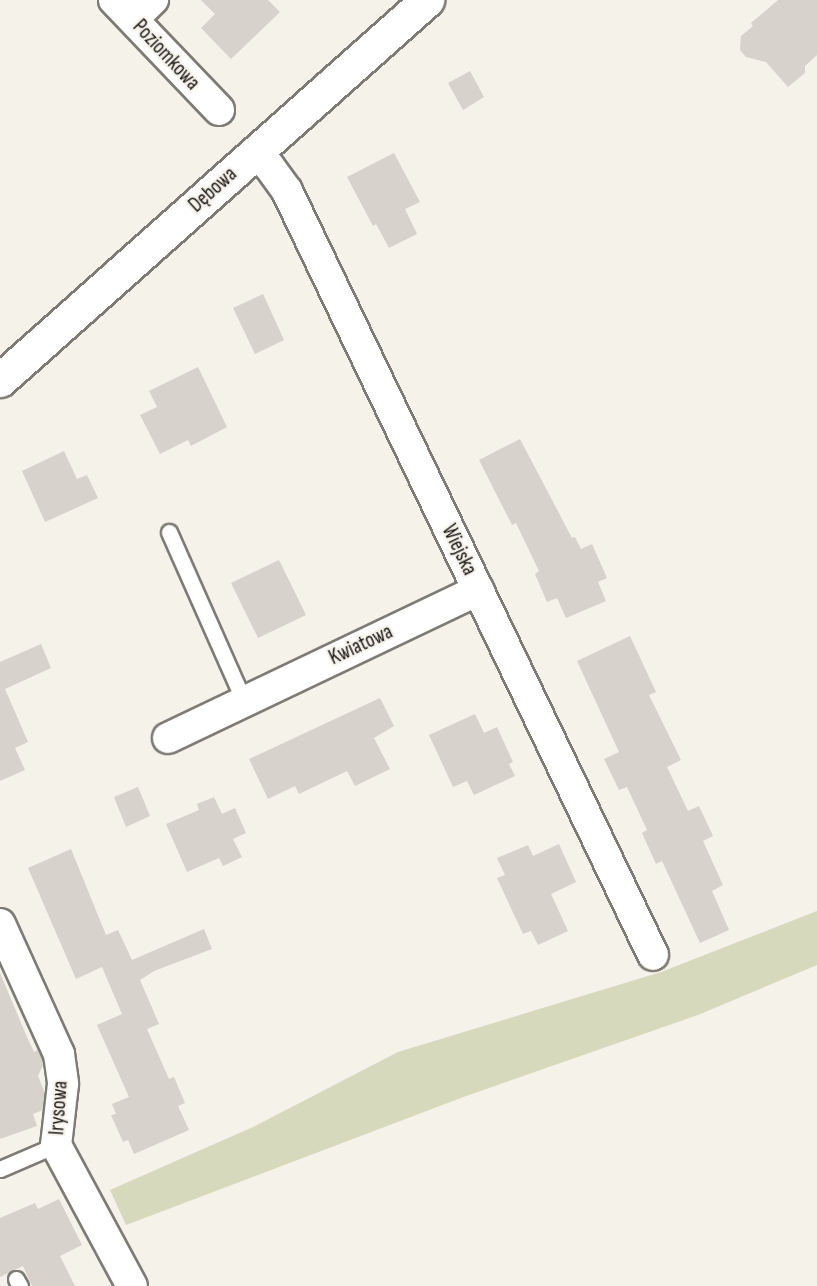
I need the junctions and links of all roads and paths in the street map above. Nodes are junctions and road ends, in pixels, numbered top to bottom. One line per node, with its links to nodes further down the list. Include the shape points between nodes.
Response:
1 (427, 0): 4 (street, Dębowa)
2 (133, 6): 3 (street, Poziomkowa)
3 (219, 110)
4 (255, 153): 5 (street, Dębowa); 7 (street, Wiejska, via 287,191)
5 (0, 380)
6 (169, 532): 8 (lane)
7 (478, 590): 8 (street, Kwiatowa); 11 (street, Wiejska)
8 (244, 701): 9 (street, Kwiatowa)
9 (168, 738)
10 (0, 924): 12 (street, Irysowa, via 59,1054 63,1084)
11 (653, 955)
12 (56, 1145): 13 (lane); 14 (street, Irysowa)
13 (0, 1169)
14 (132, 1286)

